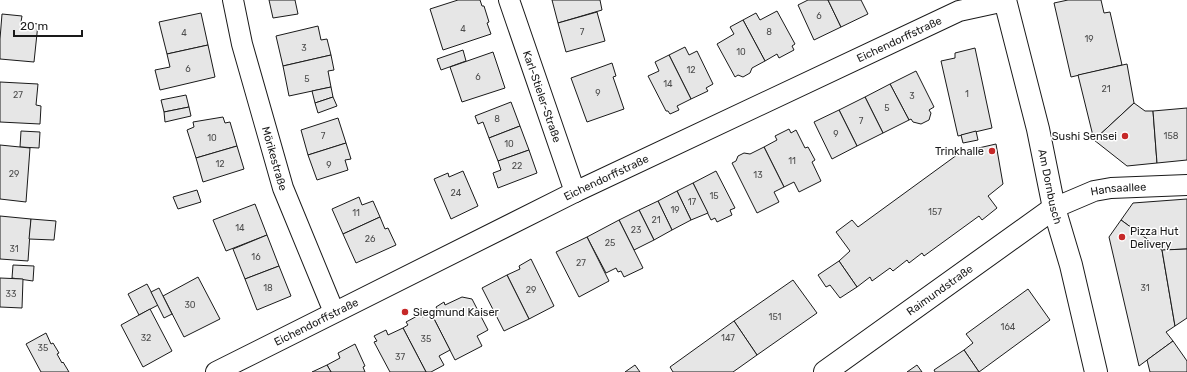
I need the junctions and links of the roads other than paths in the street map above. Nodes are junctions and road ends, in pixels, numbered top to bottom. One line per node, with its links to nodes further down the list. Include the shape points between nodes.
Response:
1 (233, 0): 7 (street, Mörikestraße, via 242,44 283,188)
2 (508, 0): 5 (street, Karl-Stieler-Straße)
3 (1005, 1): 5 (street, Eichendorffstraße, via 959,11); 6 (main road, Am Dornbusch, via 1038,129)
4 (1187, 185): 6 (street, Hansaallee, via 1111,188)
5 (575, 192): 7 (street, Eichendorffstraße)
6 (1054, 208): 9 (main road, Raimundstraße); 10 (main road, Am Dornbusch, via 1071,265)
7 (334, 312): 8 (street, Eichendorffstraße)
8 (216, 372)
9 (825, 372)
10 (1096, 372)

